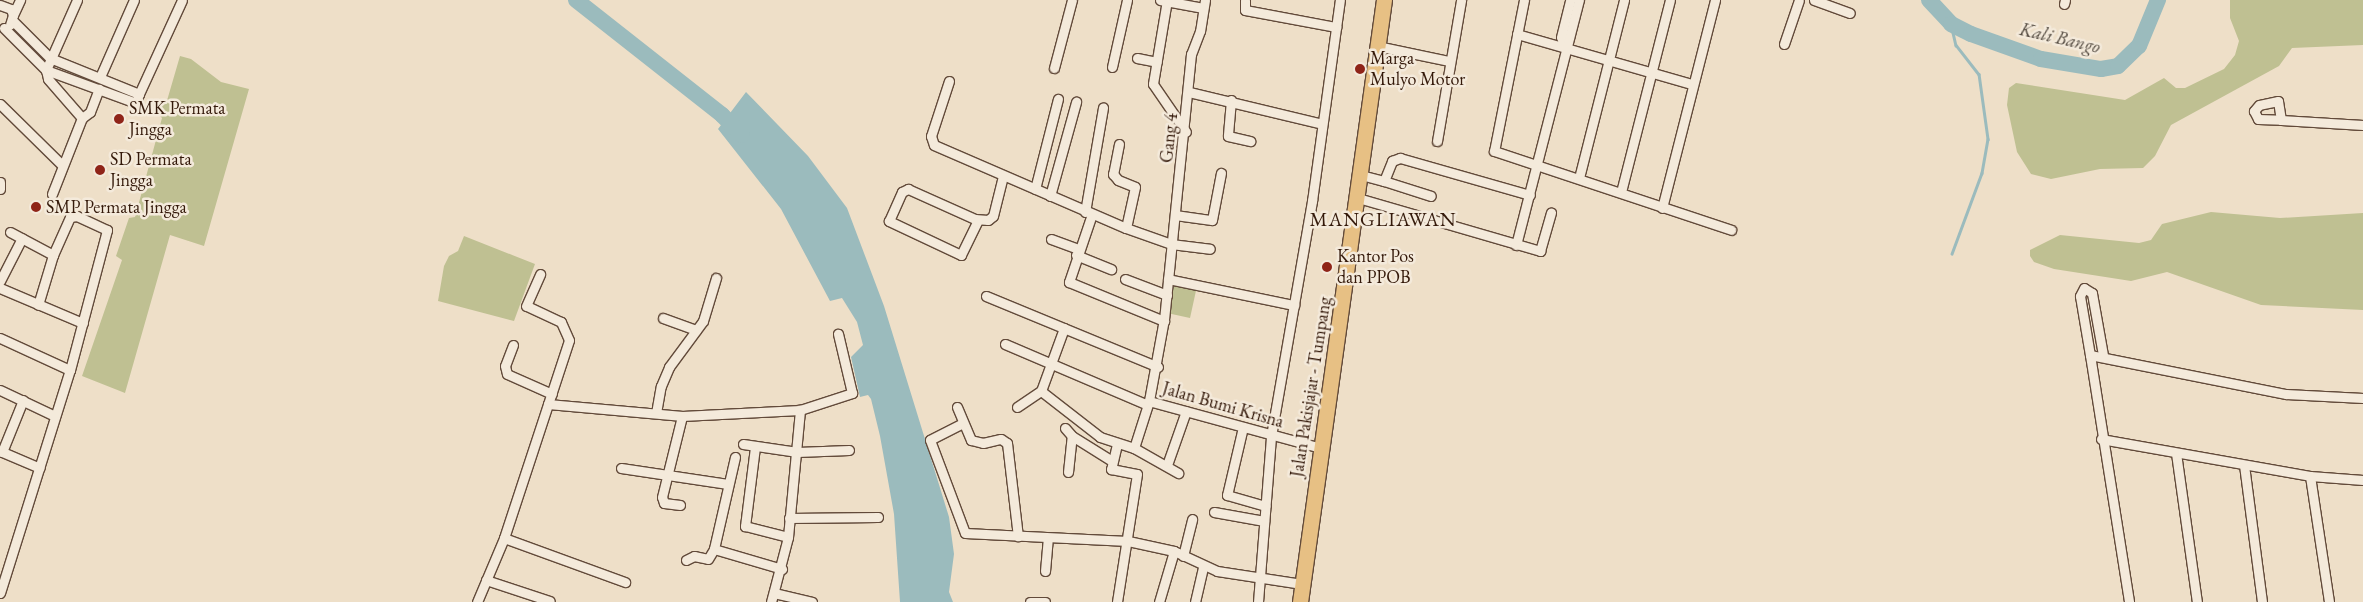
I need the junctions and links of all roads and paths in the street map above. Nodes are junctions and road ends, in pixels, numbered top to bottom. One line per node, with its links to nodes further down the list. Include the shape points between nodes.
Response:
1 (20, 0): 23 (street)
2 (78, 0): 30 (street)
3 (134, 0): 39 (street)
4 (182, 0): 44 (street)
5 (1072, 0): 35 (street)
6 (1127, 0): 36 (street)
7 (1165, 0): 21 (street); 34 (street)
8 (1245, 0): 24 (street, via 1245,10)
9 (1340, 0): 24 (street)
10 (1384, 0): 28 (main road, Jalan Pakisjajar - Tumpang)
11 (1461, 0): 32 (street)
12 (1524, 0): 26 (street)
13 (1570, 0): 29 (street, via 1561,37)
14 (1579, 0): 29 (street)
15 (1624, 0): 33 (street)
16 (1670, 0): 38 (street)
17 (1715, 0): 41 (street)
18 (1799, 0): 27 (street)
19 (1814, 0): 22 (street)
20 (4, 4): 23 (street)
21 (1204, 4): 43 (street, Gang 4, via 1191,54)
22 (1850, 13)
23 (13, 18): 25 (street); 30 (street)
24 (1336, 27): 52 (street)
25 (2, 28): 37 (street)
26 (1517, 34): 29 (street); 59 (street, via 1494,151)
27 (1784, 44)
28 (1377, 46): 32 (street); 61 (main road, Jalan Pakisjajar - Tumpang)
29 (1564, 46): 33 (street); 59 (street)
30 (50, 58): 37 (street); 39 (street)
31 (1137, 58): 34 (street)
32 (1449, 60): 56 (street)
33 (1609, 61): 38 (street); 63 (street)
34 (1156, 62): 54 (street, via 1154,87)
35 (1054, 68)
36 (1112, 68)
37 (46, 70): 42 (street); 50 (street, via 48,79)
38 (1652, 74): 41 (street); 68 (street)
39 (100, 77): 44 (street)
40 (949, 81): 62 (street, via 932,142)
41 (1691, 84): 74 (street)
42 (99, 90): 44 (street, via 133,104); 50 (street, via 90,112)
43 (1189, 92): 46 (street); 54 (street, Gang 4)
44 (139, 94)
45 (1058, 99): 67 (street)
46 (1232, 100): 52 (street, via 1270,114); 55 (street, via 1228,136)
47 (1076, 102): 71 (street)
48 (0, 104): 58 (street)
49 (1102, 108): 75 (street)
50 (82, 118): 58 (street)
51 (2281, 120): 53 (street)
52 (1322, 124): 99 (street)
53 (2363, 125)
54 (1186, 133): 77 (street, Gang 4)
55 (1250, 141)
56 (1437, 141)
57 (1119, 144): 79 (street, via 1114,174 1118,180 1135,187)
58 (62, 164): 69 (street)
59 (1538, 165): 63 (street); 70 (street)
60 (1221, 173): 77 (street, via 1212,220)
61 (1361, 175): 64 (street); 73 (main road, Jalan Pakisjajar - Tumpang)
62 (1003, 176): 67 (street); 78 (street, via 993,216 988,220)
63 (1579, 178): 68 (street)
64 (1384, 181): 70 (street, via 1397,158); 72 (street)
65 (0, 182): 66 (street)
66 (0, 189)
67 (1035, 189): 71 (street)
68 (1621, 192): 74 (street)
69 (52, 194)
70 (1530, 195): 85 (street)
71 (1050, 196): 75 (street)
72 (1431, 196)
73 (1358, 198): 85 (street); 138 (main road, Jalan Pakisjajar - Tumpang)
74 (1662, 208): 80 (street)
75 (1089, 213): 79 (street); 87 (street)
76 (1551, 214): 85 (street, via 1542,249)
77 (1175, 215): 84 (street, Gang 4)
78 (978, 220): 78 (street, via 908,189 902,192 889,221 961,255)
79 (1126, 228): 84 (street)
80 (1731, 230)
81 (10, 232): 82 (street)
82 (22, 238): 88 (street); 94 (street)
83 (1051, 239): 87 (street)
84 (1171, 244): 86 (street); 93 (street, Gang 4)
85 (1516, 245)
86 (1210, 249)
87 (1077, 252): 89 (street); 101 (street, via 1069,282)
88 (53, 255): 98 (street); 102 (street, via 73,216 108,231)
89 (1111, 270)
90 (540, 274): 116 (street, via 526,306 561,322 569,340)
91 (716, 278): 104 (street, via 708,309)
92 (1125, 279): 96 (street)
93 (1168, 279): 96 (street, Jalan Bumi Krisna); 99 (street)
94 (0, 282)
95 (0, 288): 98 (street)
96 (1167, 295): 101 (street, Jalan Bumi Krisna)
97 (986, 296): 103 (street)
98 (38, 305): 102 (street)
99 (1294, 305): 132 (street)
100 (663, 318): 104 (street)
101 (1164, 321): 112 (street, Jalan Bumi Krisna)
102 (82, 323): 113 (street)
103 (1064, 328): 111 (street); 112 (street)
104 (696, 330): 125 (street, via 669,367 660,386)
105 (838, 334): 123 (street, via 852,393)
106 (0, 338): 113 (street)
107 (1005, 344): 111 (street)
108 (513, 346): 116 (street, via 506,366 507,374)
109 (2090, 355): 110 (street); 110 (street, via 2080,296 2084,288 2092,293); 133 (street)
110 (2103, 355): 117 (street, via 2286,394)
111 (1052, 364): 115 (street); 119 (street)
112 (1158, 367): 119 (street, Jalan Bumi Krisna)
113 (70, 370): 126 (street)
114 (0, 390): 118 (street)
115 (1041, 391): 121 (street); 135 (street, via 1100,437)
116 (552, 394): 120 (street)
117 (2363, 398)
118 (23, 400): 126 (street); 140 (street)
119 (1148, 403): 124 (street, Jalan Bumi Krisna); 137 (street)
120 (548, 404): 125 (street); 164 (street)
121 (1017, 407)
122 (957, 408): 128 (street)
123 (800, 410): 127 (street); 141 (street)
124 (1186, 411): 129 (street, Jalan Bumi Krisna); 145 (street)
125 (656, 414): 127 (street)
126 (55, 416): 147 (street)
127 (682, 416): 151 (street)
128 (963, 423): 162 (street, via 976,443 1001,439 1007,443); 162 (street, via 930,440 962,531)
129 (1243, 427): 132 (street, Jalan Bumi Krisna); 156 (street, via 1227,495)
130 (1064, 428): 131 (street)
131 (1072, 436): 144 (street); 149 (street)
132 (1272, 436): 138 (street, Jalan Bumi Krisna); 156 (street)
133 (2101, 439): 142 (street); 190 (street)
134 (743, 444): 136 (street)
135 (1117, 444): 137 (street); 144 (street)
136 (755, 447): 141 (street); 163 (street, via 745,526)
137 (1134, 448): 145 (street)
138 (1321, 448): 177 (main road, Jalan Pakisjajar - Tumpang)
139 (849, 450): 141 (street)
140 (1, 451): 147 (street)
141 (797, 452): 159 (street)
142 (2176, 454): 146 (street); 191 (street)
143 (735, 457): 154 (street)
144 (1112, 461): 166 (street, via 1111,469 1137,474)
145 (1167, 465): 150 (street)
146 (2244, 465): 152 (street); 192 (street)
147 (40, 468): 178 (street)
148 (621, 468): 151 (street)
149 (1068, 472)
150 (1178, 473)
151 (668, 476): 154 (street); 155 (street, via 662,501)
152 (2310, 476): 153 (street); 193 (street)
153 (2363, 480)
154 (728, 484): 167 (street)
155 (680, 506)
156 (1265, 506): 161 (street)
157 (1214, 512): 161 (street)
158 (878, 517): 159 (street)
159 (789, 518): 163 (street)
160 (1192, 518): 169 (street)
161 (1264, 521): 174 (street)
162 (1018, 536): 165 (street)
163 (788, 537): 172 (street)
164 (504, 538): 175 (street); 176 (street)
165 (1048, 538): 166 (street); 173 (street)
166 (1128, 541): 168 (street); 186 (street)
167 (714, 549): 170 (street, via 708,559 694,556); 172 (street)
168 (1174, 551): 169 (street); 181 (street)
169 (1183, 556): 171 (street)
170 (686, 560)
171 (1203, 566): 174 (street); 187 (street)
172 (782, 569): 179 (street)
173 (1045, 571)
174 (1259, 577): 177 (street); 188 (street)
175 (486, 580): 180 (street); 182 (street)
176 (625, 582)
177 (1302, 584): 189 (main road, Jalan Pakisjajar - Tumpang)
178 (0, 593)
179 (773, 598): 183 (street)
180 (550, 601)
181 (1163, 601)
182 (477, 602)
183 (812, 602)
184 (1030, 602): 185 (street)
185 (1045, 602)
186 (1117, 602)
187 (1195, 602)
188 (1258, 602)
189 (1300, 602)
190 (2129, 602)
191 (2197, 602)
192 (2262, 602)
193 (2329, 602)

